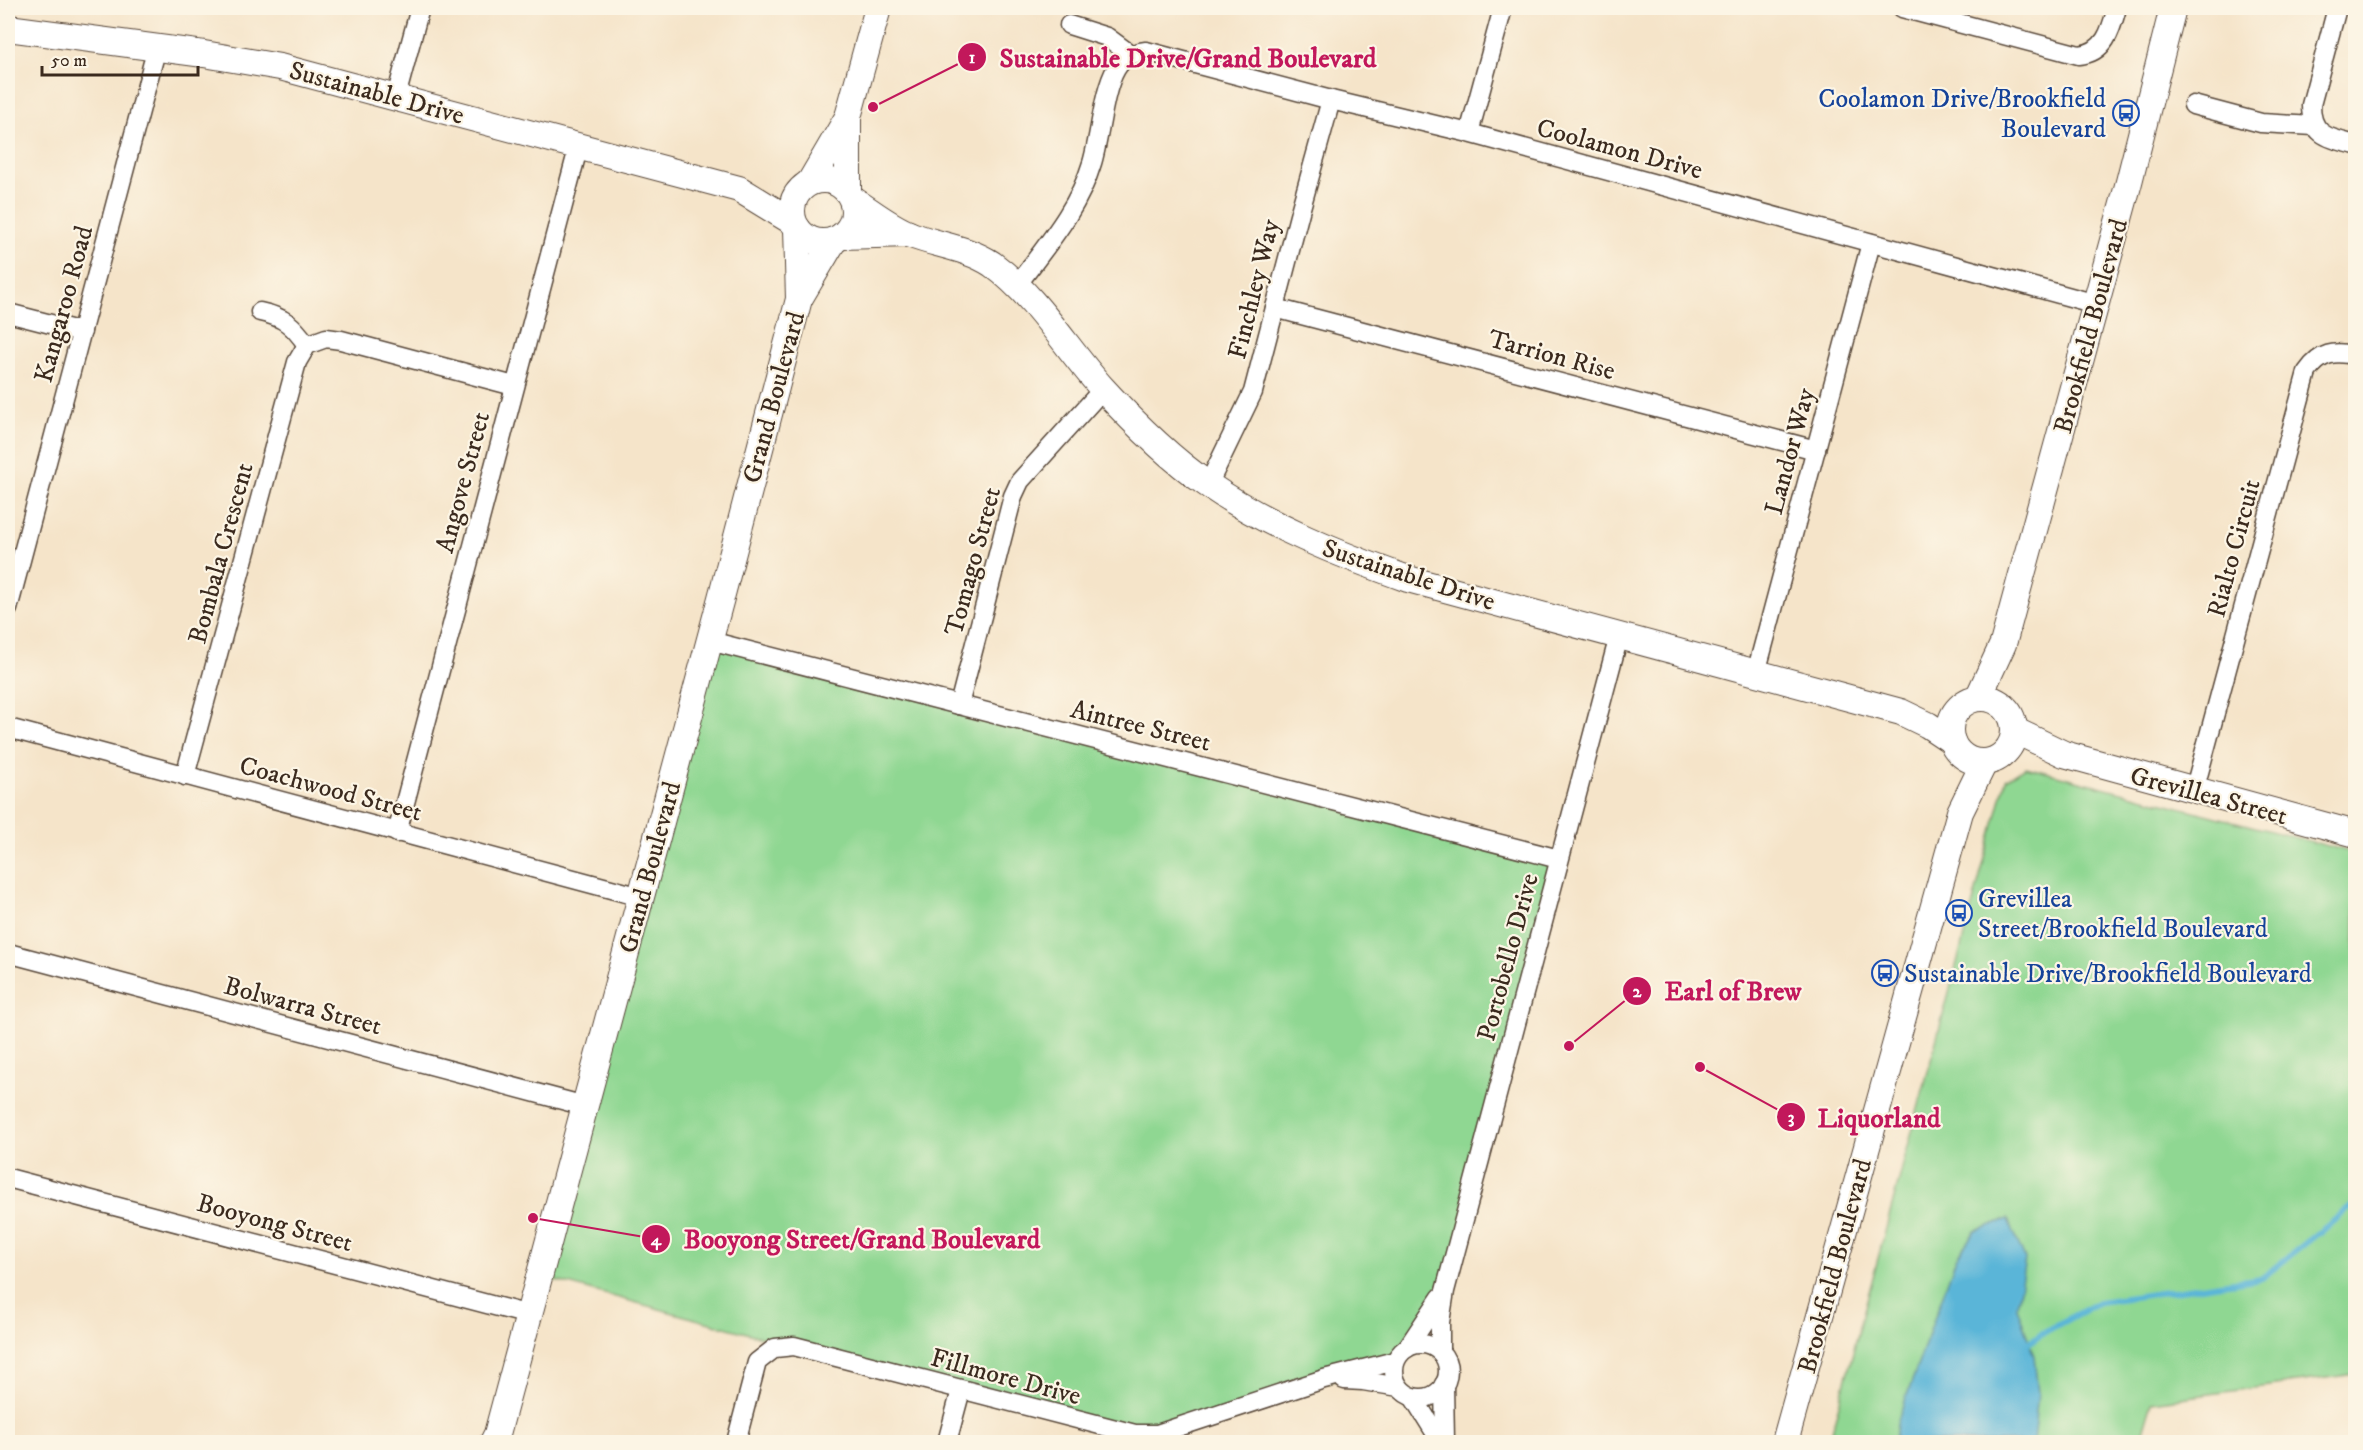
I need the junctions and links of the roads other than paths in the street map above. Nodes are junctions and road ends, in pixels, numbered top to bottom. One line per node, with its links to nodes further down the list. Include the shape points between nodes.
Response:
1 (420, 8): 12 (street)
2 (878, 8): 15 (street)
3 (1503, 8): 17 (street)
4 (1902, 8): 5 (street, via 2079,55 2091,53 2103,44)
5 (2117, 8)
6 (2173, 8): 29 (street, Brookfield Boulevard)
7 (2337, 8): 16 (street, via 2312,105)
8 (1069, 25): 11 (street, via 1107,37)
9 (8, 28): 10 (street, Sustainable Drive)
10 (157, 47): 12 (street, Sustainable Drive, via 280,67); 33 (street, Kangaroo Road)
11 (1130, 54): 13 (street, Coolamon Drive, via 1155,52); 27 (street, via 1113,76 1081,194)
12 (396, 97): 18 (street, Sustainable Drive)
13 (1331, 100): 17 (street, Coolamon Drive); 30 (street, Finchley Way)
14 (2193, 105): 16 (street, via 2268,124)
15 (848, 117): 20 (street); 22 (street)
16 (2314, 126): 19 (street, via 2320,133)
17 (1469, 133): 26 (street, Coolamon Drive)
18 (579, 145): 21 (street, Sustainable Drive); 36 (street, Angove Street)
19 (2355, 145)
20 (806, 185): 21 (street, Sustainable Drive); 22 (street, via 831,180 841,184); 23 (street, via 792,204)
21 (740, 189): 23 (street, Sustainable Drive)
22 (850, 196): 24 (street, Sustainable Drive); 25 (street, via 855,209 853,219)
23 (795, 225): 25 (street, via 813,241); 28 (street, Grand Boulevard)
24 (909, 234): 25 (street, Sustainable Drive); 27 (street, Sustainable Drive, via 970,253)
25 (838, 238): 28 (street, Grand Boulevard)
26 (1871, 243): 29 (street, Coolamon Drive); 38 (street, Landor Way)
27 (1017, 285): 37 (street, Sustainable Drive)
28 (799, 299): 42 (street, Grand Boulevard)
29 (2096, 304): 43 (street, Brookfield Boulevard)
30 (1275, 308): 38 (street, Tarrion Rise); 39 (street, Finchley Way, via 1253,392)
31 (260, 312): 34 (street, via 284,319)
32 (8, 313): 33 (street)
33 (82, 332): 40 (street, Kangaroo Road)
34 (307, 345): 36 (street, via 327,338 341,340); 54 (street, Bombala Crescent, via 297,362)
35 (2355, 356): 55 (street, Rialto Circuit, via 2338,352 2323,356 2305,377)
36 (514, 386): 57 (street, Angove Street)
37 (1103, 389): 39 (street, Sustainable Drive, via 1142,430); 46 (street, Tomago Street, via 1020,481 1013,496)
38 (1816, 450): 44 (street, Landor Way)
39 (1208, 485): 41 (street, Sustainable Drive, via 1335,553 1408,579)
40 (8, 609)
41 (1619, 636): 44 (street, Sustainable Drive); 59 (street, Portobello Drive)
42 (710, 641): 46 (street, Aintree Street); 60 (street, Grand Boulevard)
43 (2003, 644): 45 (street, Brookfield Boulevard); 47 (street, Brookfield Boulevard)
44 (1756, 673): 49 (street, Sustainable Drive)
45 (1978, 698): 47 (street); 48 (street)
46 (959, 705): 59 (street, Aintree Street)
47 (2003, 706): 51 (street, via 2009,712)
48 (1956, 711): 49 (street, Sustainable Drive); 52 (street, via 1950,726)
49 (1901, 712): 52 (street, Sustainable Drive, via 1928,725)
50 (8, 728): 54 (street, Coachwood Street)
51 (2011, 740): 53 (street, via 1993,761); 55 (street, Grevillea Street)
52 (1956, 748): 53 (street, via 1975,762); 56 (street, Brookfield Boulevard)
53 (1984, 763): 56 (street, Brookfield Boulevard)
54 (185, 776): 57 (street, Coachwood Street)
55 (2194, 791): 58 (street, Grevillea Street)
56 (1960, 812): 77 (street, Brookfield Boulevard)
57 (397, 833): 60 (street, Coachwood Street)
58 (2355, 834)
59 (1559, 859): 64 (street, Portobello Drive)
60 (641, 897): 62 (street, Grand Boulevard)
61 (8, 953): 62 (street, Bolwarra Street)
62 (585, 1106): 65 (street, Grand Boulevard)
63 (8, 1178): 65 (street, Booyong Street)
64 (1445, 1291): 66 (street, Portobello Drive); 67 (street, Portobello Drive)
65 (529, 1315): 73 (street, Grand Boulevard)
66 (1440, 1351): 67 (street, via 1424,1344); 69 (street, via 1448,1367)
67 (1401, 1354): 68 (street, Fillmore Drive); 71 (street, via 1394,1370)
68 (1324, 1379): 71 (street, via 1363,1381); 72 (street, Fillmore Drive, via 1157,1434)
69 (1444, 1384): 71 (street, via 1431,1396); 76 (street)
70 (961, 1390): 72 (street, Fillmore Drive); 74 (street, Fillmore Drive, via 794,1346 775,1348 758,1362); 75 (street)
71 (1406, 1392): 76 (street)
72 (1133, 1438)
73 (496, 1440)
74 (736, 1443)
75 (947, 1443)
76 (1443, 1443)
77 (1785, 1443)

